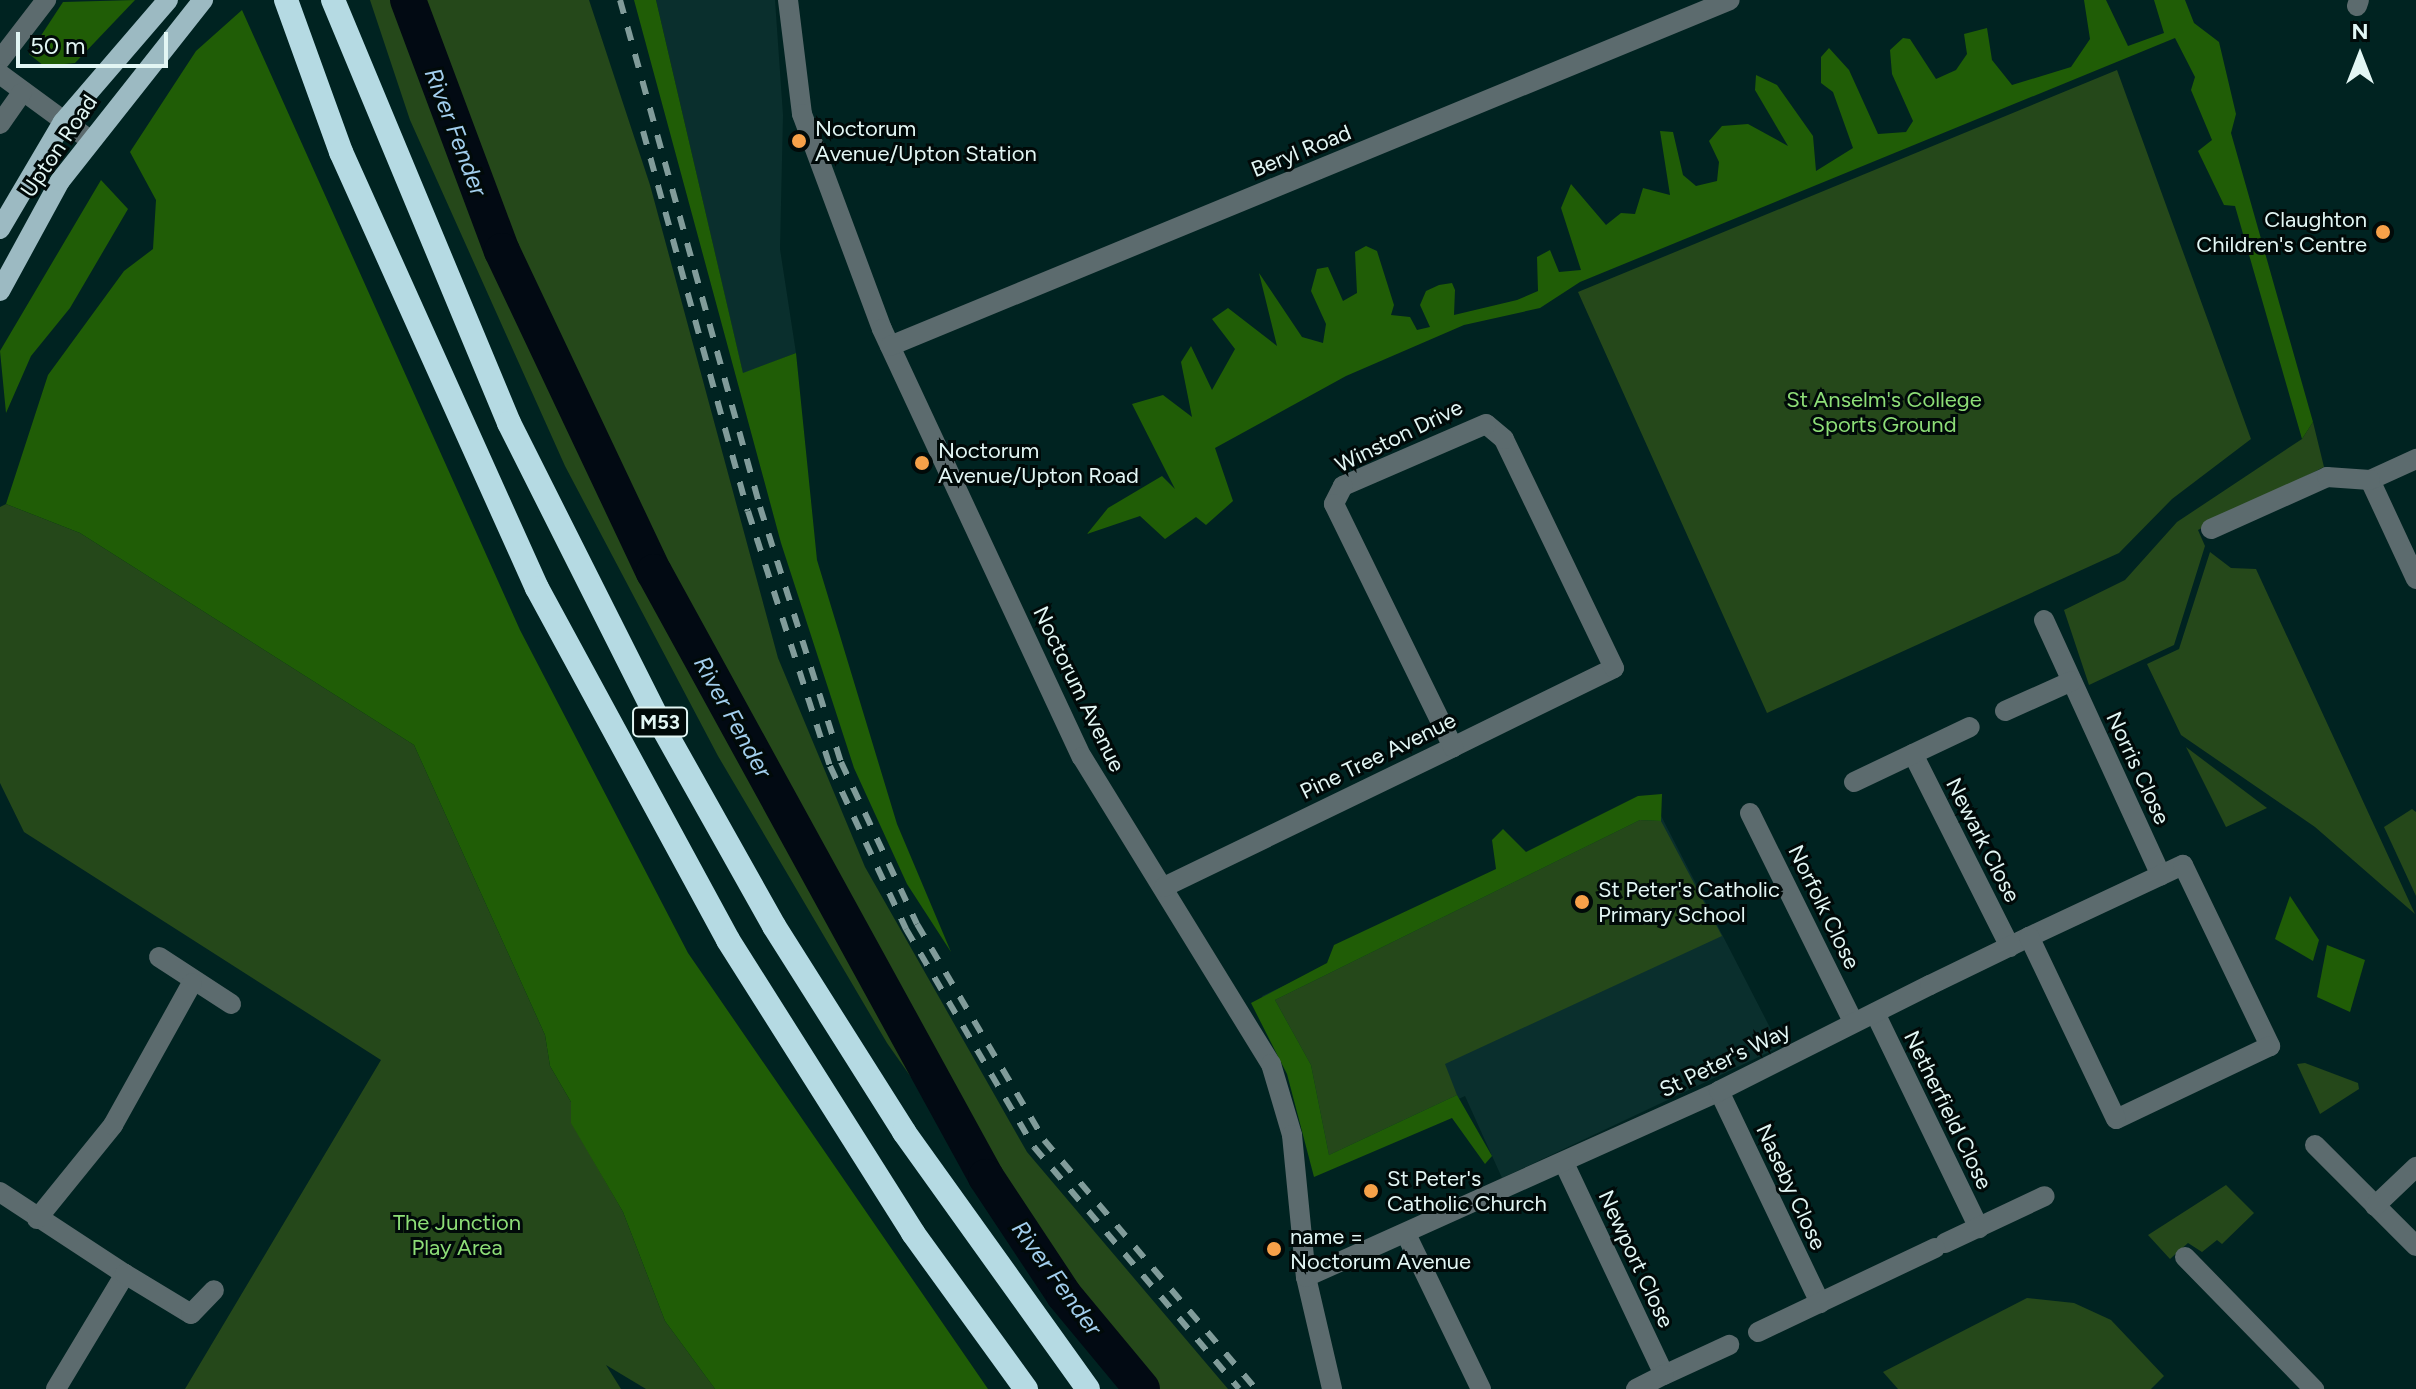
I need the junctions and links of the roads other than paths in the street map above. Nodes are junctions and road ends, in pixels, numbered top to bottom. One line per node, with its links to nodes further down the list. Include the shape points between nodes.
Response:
1 (46, 0): 8 (street)
2 (168, 0): 11 (main road, Upton Road)
3 (286, 0): 59 (highway, M53, via 341,152 537,588 728,940 913,1233)
4 (333, 0): 60 (highway, M53, via 509,423 659,721 774,926 904,1132)
5 (788, 0): 16 (street, Noctorum Avenue, via 802,114)
6 (1730, 0): 16 (street, Beryl Road)
7 (198, 5): 13 (main road, Upton Road)
8 (0, 60)
9 (0, 74): 10 (street)
10 (22, 93): 11 (street); 12 (street)
11 (63, 122): 13 (street); 14 (main road, Upton Road)
12 (0, 124)
13 (90, 140): 15 (main road, Upton Road)
14 (0, 229)
15 (0, 291)
16 (890, 346): 31 (street, Noctorum Avenue, via 1082,757)
17 (2416, 459): 18 (street)
18 (2370, 480): 19 (street, via 2327,477); 20 (street)
19 (2211, 529)
20 (2416, 579)
21 (2044, 620): 23 (street, Norris Close)
22 (1614, 668): 26 (street, Pine Tree Avenue); 26 (street, Winston Drive, via 1493,427 1470,425 1362,477 1338,491 1334,510)
23 (2072, 681): 24 (street); 30 (street, Norris Close)
24 (2005, 711)
25 (1970, 727): 27 (street)
26 (1453, 747): 31 (street, Pine Tree Avenue)
27 (1913, 754): 28 (street); 33 (street, Newark Close)
28 (1854, 782)
29 (1750, 813): 38 (street, Norfolk Close)
30 (2161, 875): 32 (street, St Peter's Way); 32 (street, via 2183,865 2270,1046 2116,1119)
31 (1164, 887): 52 (street, Noctorum Avenue, via 1271,1064 1292,1135)
32 (2029, 937): 33 (street, St Peter's Way)
33 (2010, 947): 37 (street, St Peter's Way)
34 (159, 957): 35 (street)
35 (192, 983): 36 (street); 46 (street, via 113,1125)
36 (231, 1004)
37 (1875, 1013): 38 (street, St Peter's Way); 47 (street, Netherfield Close)
38 (1854, 1023): 39 (street, St Peter's Way)
39 (1719, 1091): 41 (street, St Peter's Way); 54 (street, Naseby Close)
40 (2315, 1145): 45 (street)
41 (1564, 1163): 48 (street, St Peter's Way); 57 (street, Newport Close)
42 (2416, 1167): 45 (street)
43 (0, 1192): 46 (street)
44 (2045, 1196): 47 (street, Netherfield Close)
45 (2375, 1206): 49 (street)
46 (37, 1219): 51 (street)
47 (1979, 1228): 54 (street, Netherfield Close)
48 (1407, 1236): 52 (street, St Peter's Way); 62 (street)
49 (2416, 1246)
50 (2185, 1257): 64 (street)
51 (125, 1274): 53 (street, via 191,1314); 58 (street)
52 (1306, 1277): 61 (street, Noctorum Avenue)
53 (214, 1290)
54 (1820, 1303): 55 (street)
55 (1758, 1332)
56 (1729, 1345): 57 (street)
57 (1664, 1375): 63 (street)
58 (56, 1389)
59 (1026, 1389)
60 (1088, 1389)
61 (1332, 1389)
62 (1481, 1389)
63 (1636, 1389)
64 (2314, 1389)

